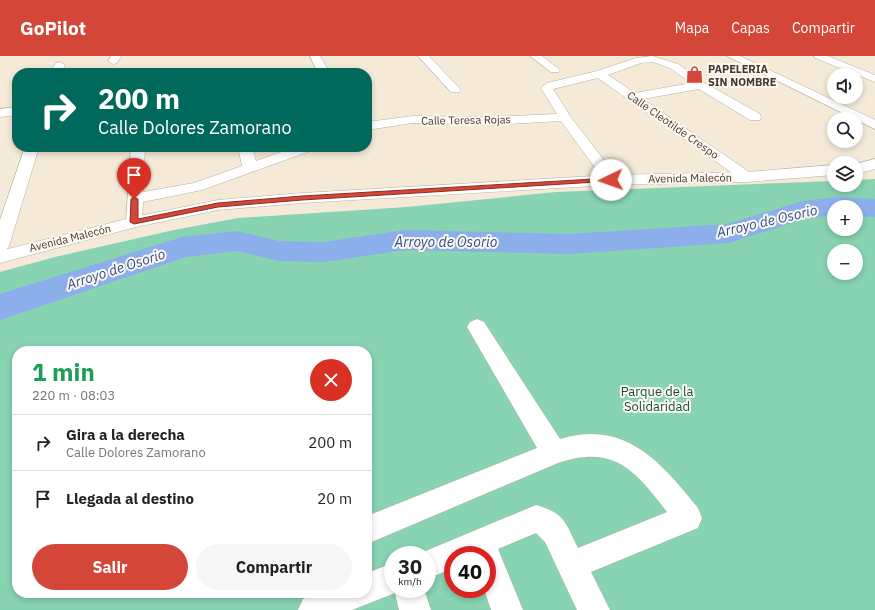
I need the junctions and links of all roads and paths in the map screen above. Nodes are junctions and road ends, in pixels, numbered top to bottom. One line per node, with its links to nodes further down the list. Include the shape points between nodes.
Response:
1 (315, 56): 7 (street)
2 (424, 56): 12 (street)
3 (535, 56): 8 (street)
4 (732, 56): 19 (street)
5 (819, 56): 10 (street)
6 (637, 58): 9 (street); 11 (street, via 662,60)
7 (321, 68)
8 (555, 70)
9 (600, 74): 13 (street, Calle Cleotilde Crespo); 16 (street, via 547,88)
10 (875, 79)
11 (701, 85): 13 (street); 17 (street)
12 (455, 90)
13 (633, 97): 28 (street, Calle Cleotilde Crespo)
14 (12, 112): 15 (street)
15 (0, 113)
16 (565, 117): 18 (street, Calle Teresa Rojas, via 491,121 407,121); 29 (street)
17 (755, 117)
18 (372, 125)
19 (875, 125)
20 (30, 152): 32 (street)
21 (138, 152): 30 (street)
22 (246, 152): 26 (street)
23 (294, 152): 26 (street)
24 (875, 164): 25 (street)
25 (863, 167)
26 (250, 168): 30 (street, via 197,187)
27 (827, 171): 28 (street, Avenida Malecón)
28 (747, 177): 29 (street, Avenida Malecón)
29 (611, 180): 31 (street, Avenida Malecón, via 225,204)
30 (134, 199): 31 (street)
31 (134, 222): 33 (street, Avenida Malecón)
32 (0, 246)
33 (0, 257)
34 (477, 327): 35 (street)
35 (554, 453): 36 (street); 38 (street, via 586,445 615,448 636,459 654,475 688,518)
36 (372, 528)
37 (495, 546): 38 (street, via 536,520 547,522)
38 (572, 565): 45 (street)
39 (384, 581): 41 (street)
40 (496, 581): 44 (street)
41 (372, 586)
42 (412, 598): 43 (street)
43 (415, 610)
44 (507, 610)
45 (594, 610)

